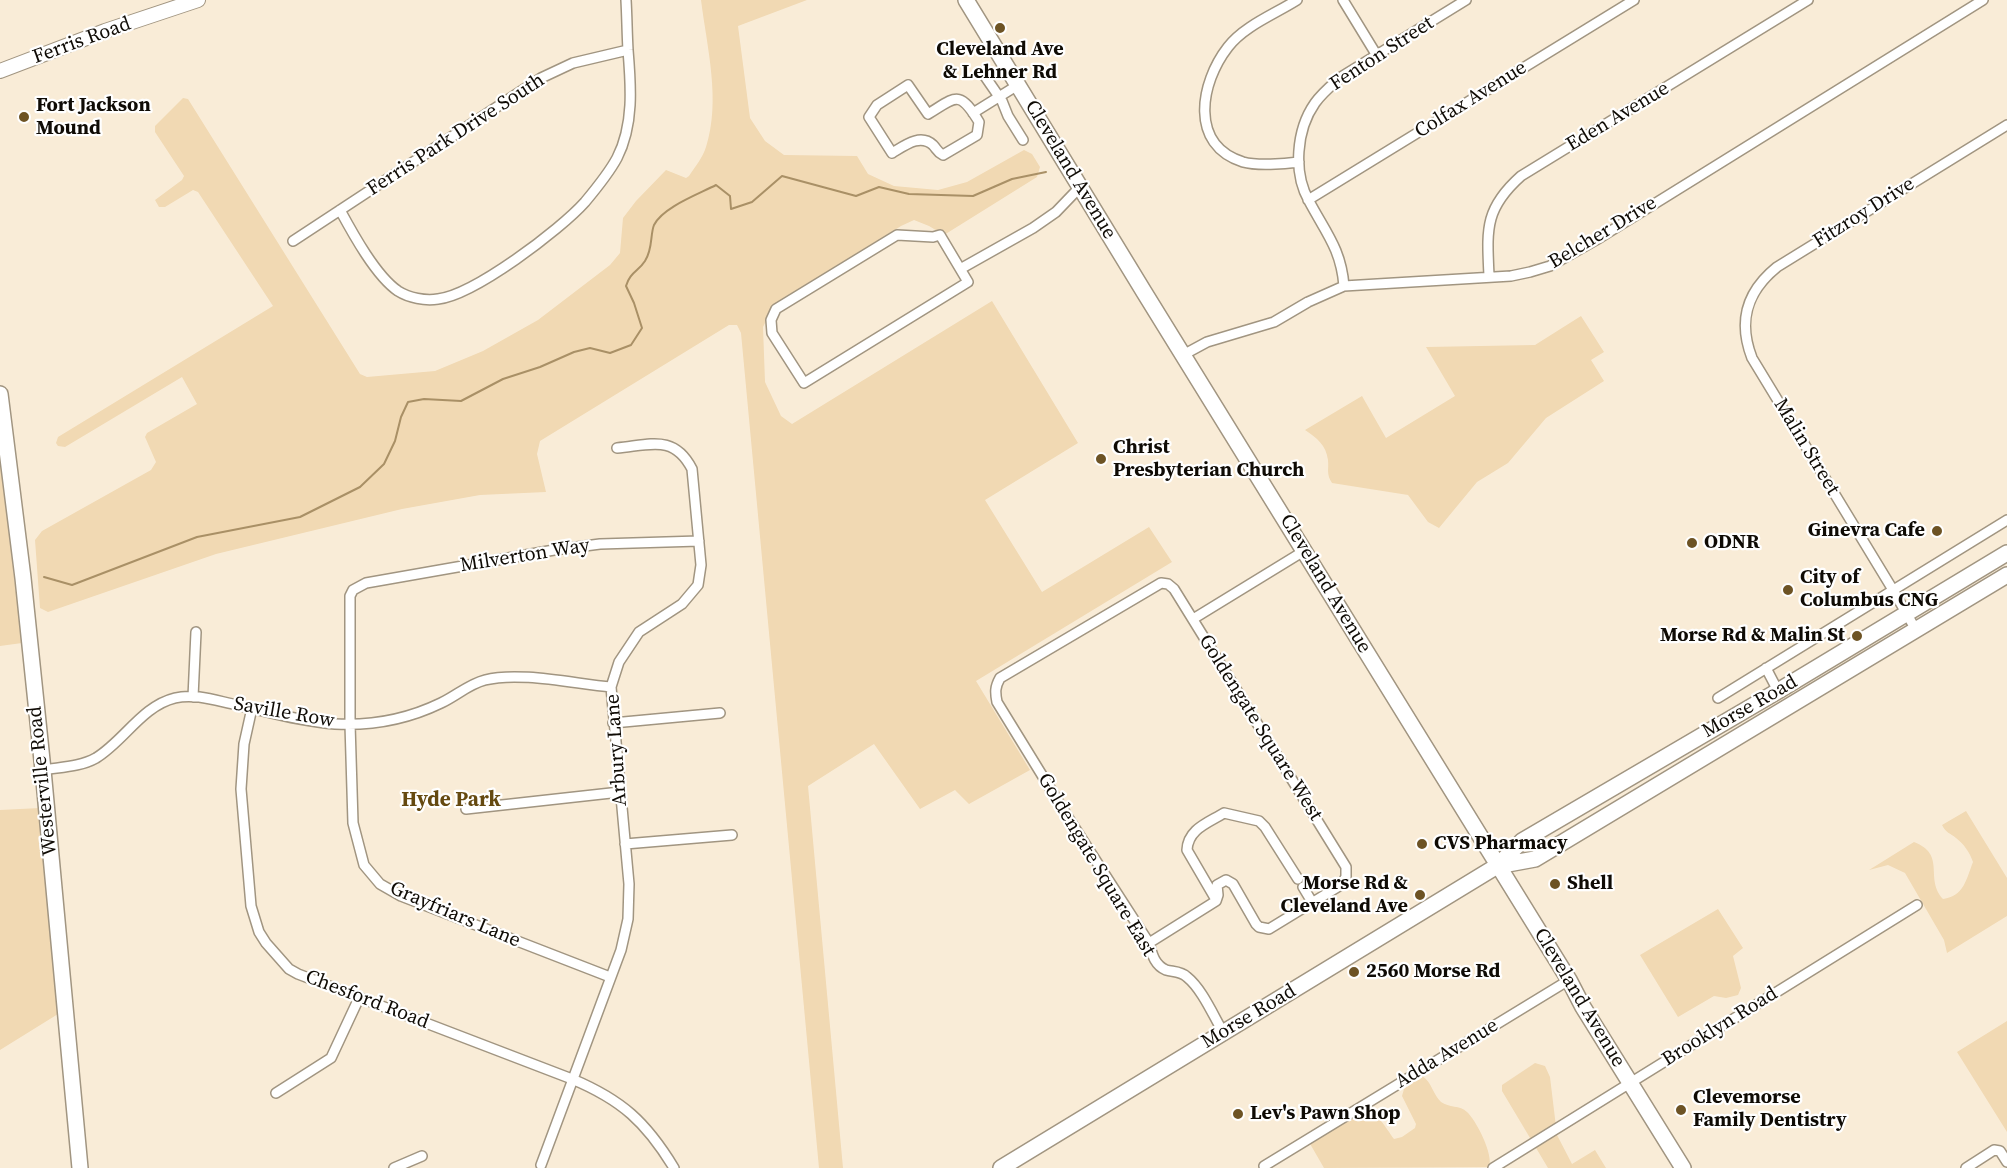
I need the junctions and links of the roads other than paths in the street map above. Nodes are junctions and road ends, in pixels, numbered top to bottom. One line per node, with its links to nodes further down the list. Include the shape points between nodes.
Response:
1 (198, 0): 12 (main road, Ferris Road)
2 (626, 0): 10 (street)
3 (1297, 0): 19 (street, via 1229,45 1211,72 1204,108 1213,142 1227,155 1245,163)
4 (1343, 0): 11 (street)
5 (1466, 0): 11 (street, Fenton Street)
6 (1634, 0): 21 (street, Colfax Avenue)
7 (1808, 0): 25 (street, Eden Avenue, via 1516,181 1498,201 1490,219)
8 (1983, 0): 25 (street, Belcher Drive, via 1571,255 1530,272)
9 (971, 1): 14 (main road, Cleveland Avenue)
10 (628, 50): 22 (street, Ferris Park Drive South, via 573,63 541,78); 22 (street, via 629,123 617,158 584,203 543,240 467,289 438,299 417,299 399,291 384,278)
11 (1376, 54): 19 (street, Fenton Street, via 1341,77 1314,104 1301,135)
12 (0, 71)
13 (982, 72): 15 (street)
14 (1018, 85): 15 (street); 20 (main road, Cleveland Avenue)
15 (999, 97): 16 (street); 18 (street)
16 (973, 113): 16 (street, via 966,103 954,98 928,114 908,85 877,105 869,117 892,153 919,140 933,145 943,155 977,135 979,122)
17 (2007, 125): 27 (street, Fitzroy Drive, via 1777,267 1751,296)
18 (1023, 140)
19 (1299, 162): 21 (street, Fenton Street)
20 (1080, 187): 24 (street, via 1056,212 1033,228); 28 (main road, Cleveland Avenue)
21 (1308, 200): 26 (street, Fenton Street, via 1331,238 1342,266)
22 (340, 210): 23 (street, Ferris Park Drive South)
23 (293, 241)
24 (962, 268): 24 (street, via 968,282 804,382 772,333 771,320 776,309 897,235 940,235)
25 (1489, 276): 26 (street, Belcher Drive)
26 (1344, 286): 28 (street, Belcher Drive, via 1274,322 1207,342)
27 (1745, 322): 37 (street, Malin Street, via 1752,358)
28 (1183, 355): 33 (main road, Cleveland Avenue)
29 (0, 394): 55 (main road, Westerville Road)
30 (617, 448): 32 (street, Arbury Lane, via 662,444 686,457 692,469)
31 (2007, 520): 37 (street)
32 (699, 541): 36 (street, Milverton Way, via 600,544 554,550 366,583); 45 (street, Arbury Lane, via 698,585 682,604 639,632 619,662)
33 (1304, 551): 39 (street); 60 (main road, Cleveland Avenue)
34 (2007, 553): 38 (main road, Morse Road)
35 (2007, 575): 40 (main road, Morse Road)
36 (353, 590): 53 (street, Grayfriars Lane)
37 (1893, 590): 38 (street, Malin Street); 43 (street)
38 (1906, 614): 40 (street, Malin Street); 42 (main road, Morse Road)
39 (1192, 619): 44 (street, Goldengate Square West, via 1174,589 1168,584 1154,585); 62 (street, Goldengate Square West, via 1346,867 1341,885)
40 (1916, 630): 50 (main road, Morse Road)
41 (196, 632): 47 (street)
42 (1845, 651): 46 (main road, Morse Road); 50 (main road, via 1792,698)
43 (1766, 668): 46 (street); 48 (street)
44 (1000, 678): 64 (street, Goldengate Square East, via 996,685 997,702)
45 (611, 687): 52 (street, Arbury Lane); 53 (street, Saville Row, via 517,677 484,680 400,719)
46 (1778, 691): 54 (main road, via 1762,710); 60 (main road, Morse Road, via 1522,841)
47 (193, 697): 49 (street, Saville Row); 55 (street, Saville Row, via 173,698 161,704 87,762)
48 (1718, 698)
49 (252, 708): 53 (street, Saville Row, via 323,723); 67 (street, Chesford Road, via 244,744 241,789 251,906 259,932 289,969)
50 (1788, 708): 54 (main road, Morse Road)
51 (720, 712): 52 (street)
52 (613, 723): 56 (street, Arbury Lane)
53 (350, 724): 65 (street, Grayfriars Lane, via 353,823 364,865 380,884 401,896)
54 (1704, 758): 60 (main road, Morse Road, via 1535,859)
55 (43, 770): 77 (main road, Westerville Road)
56 (620, 792): 57 (street); 59 (street, Arbury Lane)
57 (466, 809)
58 (732, 835): 59 (street)
59 (625, 844): 65 (street, Arbury Lane, via 628,919)
60 (1497, 866): 66 (main road, Cleveland Avenue); 68 (main road, Morse Road)
61 (1216, 900): 62 (street, via 1217,885 1230,881 1256,924 1264,929); 62 (street, via 1187,850 1195,831 1224,813 1265,826); 64 (street)
62 (1312, 902)
63 (1917, 905): 70 (street, Brooklyn Road)
64 (1149, 943): 68 (street, Goldengate Square East, via 1156,963 1186,975)
65 (610, 977): 69 (street, Arbury Lane)
66 (1569, 980): 70 (main road, Cleveland Avenue); 76 (street, Adda Avenue)
67 (359, 998): 69 (street, Chesford Road); 71 (street, via 331,1058)
68 (1223, 1032): 80 (main road, Morse Road)
69 (572, 1080): 74 (street, Arbury Lane); 79 (street, Chesford Road, via 617,1102 641,1122)
70 (1631, 1083): 81 (street, Brooklyn Road); 82 (main road, Cleveland Avenue)
71 (276, 1093)
72 (422, 1156): 78 (street)
73 (2007, 1162): 75 (street, via 2000,1151 1994,1150)
74 (541, 1165)
75 (1977, 1165): 83 (street)
76 (1264, 1166)
77 (80, 1168)
78 (394, 1168)
79 (674, 1168)
80 (1001, 1168)
81 (1493, 1168)
82 (1683, 1168)
83 (1966, 1168)

